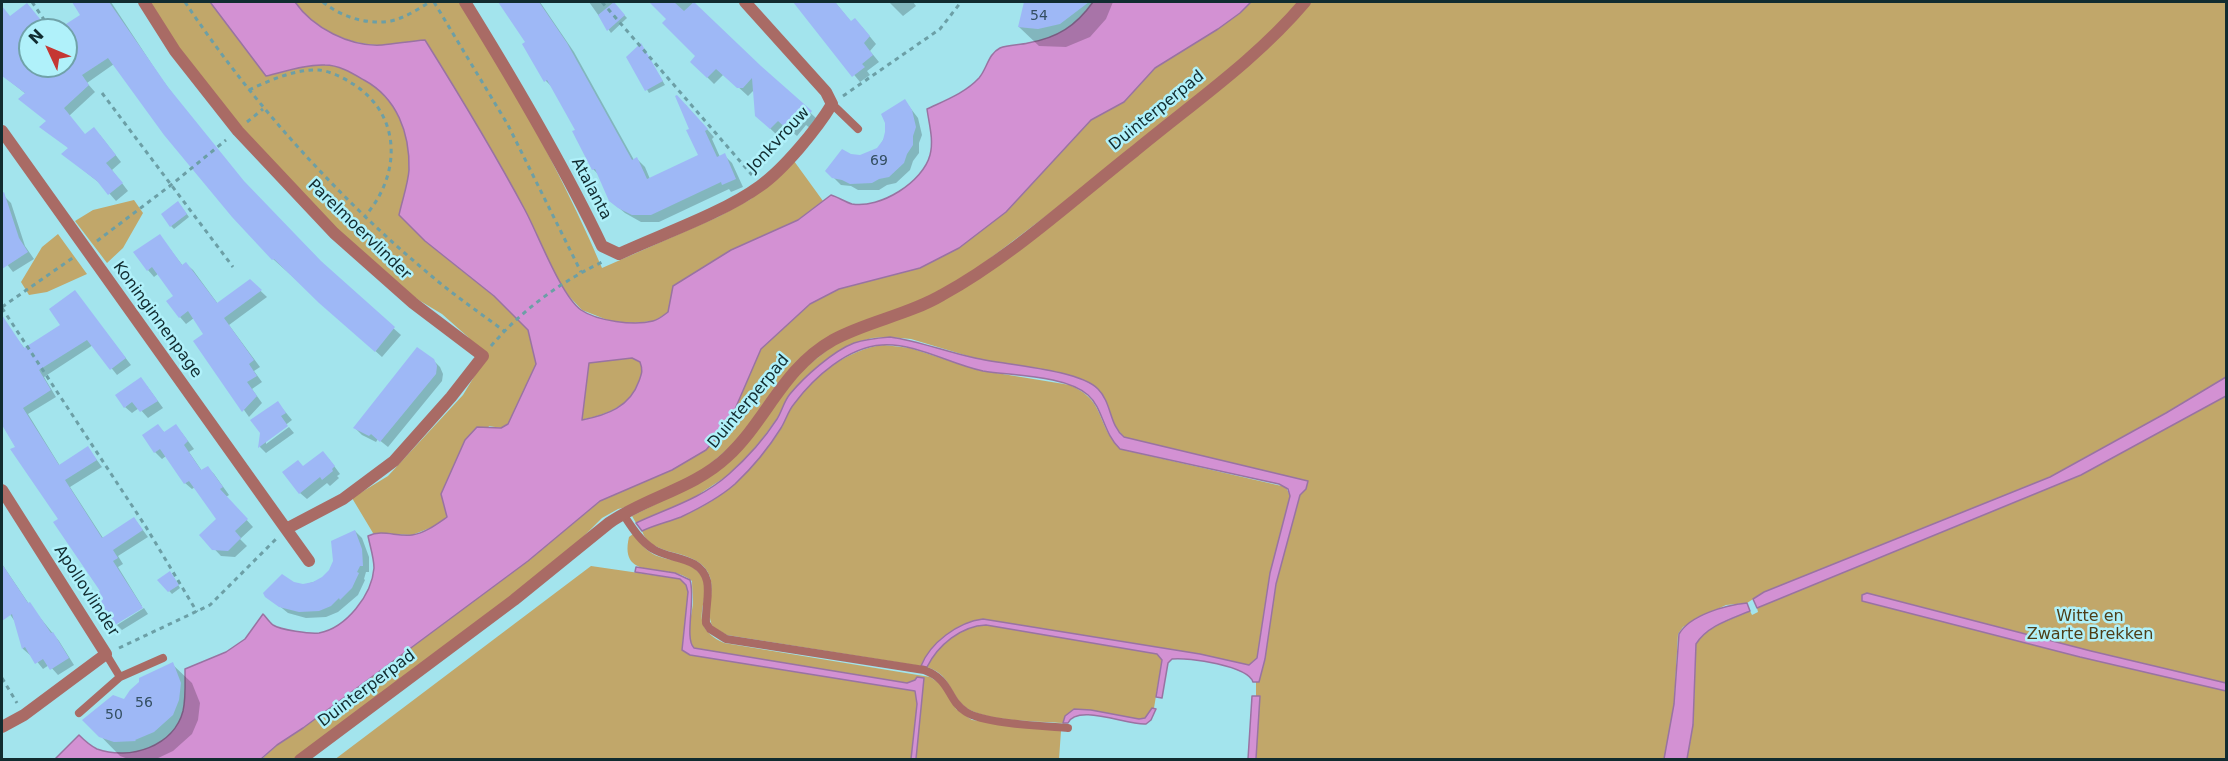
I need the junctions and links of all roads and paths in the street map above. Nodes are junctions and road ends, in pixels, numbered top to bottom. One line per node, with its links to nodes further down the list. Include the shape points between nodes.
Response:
1 (32, 2): 11 (path)
2 (144, 2): 18 (street, Parelmoervlinder, via 175,51)
3 (185, 2): 12 (path)
4 (323, 2): 5 (path, via 340,14 374,22 392,21)
5 (432, 2): 25 (path, via 508,125)
6 (465, 2): 23 (street, Atalanta, via 505,66 602,246)
7 (602, 2): 20 (path)
8 (745, 2): 14 (street, Jonkvrouw, via 826,92)
9 (961, 2): 14 (path, via 939,29)
10 (1305, 2): 30 (street, Duinterperpad, via 1242,64 979,273 942,296 833,340 782,384 739,444 715,467)
11 (43, 18)
12 (249, 90): 15 (path); 21 (path, via 285,76 321,70 345,79 376,103 392,146 391,168 381,194)
13 (102, 93): 19 (path)
14 (832, 104): 16 (lane); 20 (street, Jonkvrouw, via 785,163)
15 (264, 108): 18 (path); 21 (path)
16 (858, 129)
17 (2, 131): 22 (street, Koninginnenpage)
18 (238, 131): 19 (path); 28 (street, Parelmoervlinder, via 334,233 412,303)
19 (171, 185): 22 (path); 24 (path)
20 (757, 188): 23 (street)
21 (366, 216): 27 (path, via 427,273)
22 (86, 249): 26 (path); 31 (street, Koninginnenpage)
23 (619, 254): 25 (path)
24 (233, 267)
25 (581, 272): 27 (path, via 563,282)
26 (2, 307): 33 (path)
27 (504, 331): 28 (path)
28 (483, 356): 31 (street, via 394,461 343,500)
29 (2, 490): 34 (street, Apollovlinder)
30 (622, 514): 41 (lane, via 654,550 686,560 702,571 708,588 706,623 717,635 924,670 938,676 959,706 974,717); 42 (street, Duinterperpad, via 514,600)
31 (286, 529): 32 (street, Koninginnenpage); 33 (path, via 210,605)
32 (309, 561)
33 (197, 612): 34 (path)
34 (106, 654): 36 (lane); 39 (street, Apollovlinder)
35 (163, 658): 36 (lane)
36 (120, 677): 38 (lane)
37 (2, 678): 39 (path)
38 (79, 713)
39 (24, 715): 40 (street, Apollovlinder)
40 (2, 727)
41 (1068, 729)
42 (300, 759)

